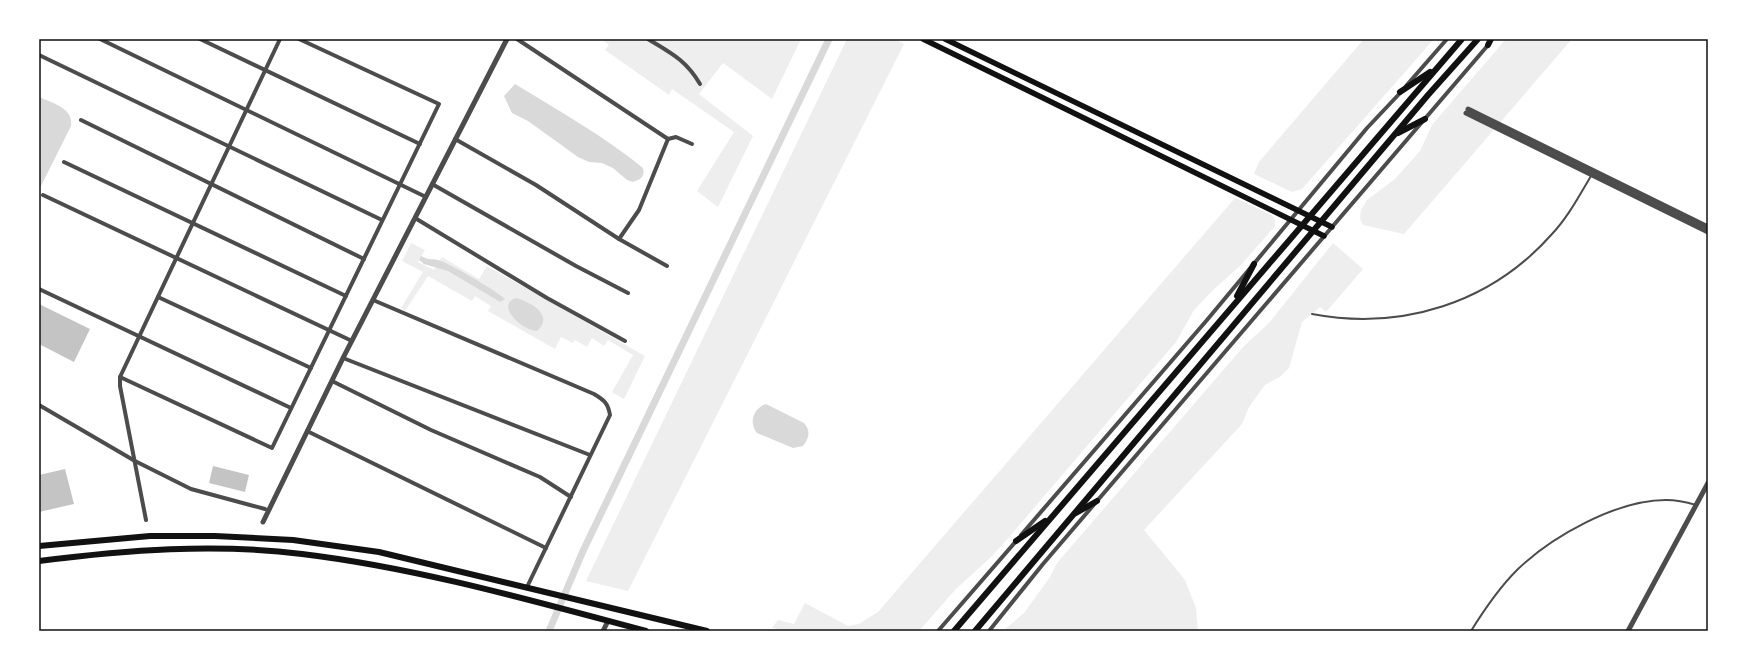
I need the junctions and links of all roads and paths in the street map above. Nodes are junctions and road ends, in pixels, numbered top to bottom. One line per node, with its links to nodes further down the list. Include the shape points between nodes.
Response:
1 (100, 39): 13 (street)
2 (200, 39): 17 (street)
3 (280, 39): 17 (street)
4 (300, 39): 27 (street, via 439,104)
5 (507, 39): 25 (street)
6 (517, 39): 26 (street)
7 (648, 39): 18 (street, via 692,68)
8 (923, 39): 41 (main road)
9 (945, 39): 37 (main road)
10 (1447, 39): 19 (street)
11 (1462, 39): 16 (main road)
12 (1478, 39): 24 (main road)
13 (110, 41): 20 (street)
14 (1491, 41): 22 (street)
15 (39, 55): 29 (street)
16 (1438, 66): 19 (main road); 38 (main road)
17 (265, 70): 20 (street); 27 (street)
18 (700, 84)
19 (1400, 92): 37 (street)
20 (246, 110): 29 (street); 32 (street)
21 (1467, 111): 31 (street)
22 (1424, 119): 24 (main road); 46 (street)
23 (81, 120): 34 (street)
24 (1395, 134): 42 (main road)
25 (456, 139): 33 (street); 50 (street, via 536,185)
26 (668, 139): 28 (street, via 676,137); 50 (street, via 639,210)
27 (420, 144): 32 (street)
28 (692, 144)
29 (230, 146): 34 (street); 40 (street)
30 (64, 162): 43 (street)
31 (1593, 173): 45 (street); 48 (street); 61 (lane, via 1552,235 1511,272 1484,290 1449,304 1398,318 1354,319)
32 (400, 184): 36 (street); 40 (street)
33 (432, 184): 36 (street); 56 (street)
34 (212, 185): 43 (street); 52 (street)
35 (43, 194): 51 (street)
36 (426, 197): 39 (street)
37 (1299, 210): 38 (main road); 41 (street)
38 (1310, 216): 42 (main road); 44 (main road)
39 (415, 218): 59 (street); 65 (street, via 547,298)
40 (382, 220): 52 (street)
41 (1291, 220): 44 (main road); 53 (street)
42 (1322, 222): 46 (main road); 47 (main road)
43 (193, 224): 51 (street); 57 (street)
44 (1302, 225): 47 (main road); 60 (main road)
45 (1708, 226)
46 (1332, 227): 49 (street)
47 (1314, 231): 49 (main road); 81 (main road)
48 (1708, 232)
49 (1324, 236): 77 (street)
50 (619, 239): 54 (street)
51 (177, 259): 58 (street); 62 (street)
52 (364, 259): 57 (street)
53 (1254, 264): 60 (main road); 84 (street)
54 (667, 266)
55 (39, 289): 63 (street)
56 (628, 293)
57 (346, 296): 62 (street)
58 (158, 297): 63 (street); 67 (street)
59 (373, 300): 64 (street); 73 (street, via 604,399 610,415)
60 (1233, 306): 80 (main road)
61 (1312, 314)
62 (329, 331): 64 (street); 67 (street)
63 (140, 336): 68 (street); 71 (street)
64 (352, 341): 66 (street)
65 (625, 341)
66 (344, 358): 69 (street); 73 (street)
67 (311, 368): 71 (street)
68 (120, 377): 71 (street, via 272,448); 74 (street)
69 (332, 381): 72 (street); 76 (street, via 431,430 540,477)
70 (39, 405): 74 (street)
71 (291, 408)
72 (307, 431): 83 (street); 86 (street)
73 (590, 455): 76 (street)
74 (135, 461): 79 (street, via 191,489); 82 (street)
75 (1708, 483): 78 (street)
76 (571, 496): 86 (street)
77 (1097, 501): 81 (main road); 96 (street)
78 (1696, 505): 97 (lane, via 1664,500 1633,505 1578,526 1554,540 1516,571 1481,614); 98 (street)
79 (265, 509)
80 (1053, 515): 84 (main road); 94 (main road)
81 (1072, 516): 95 (main road)
82 (146, 520)
83 (263, 522)
84 (1016, 541): 93 (street)
85 (39, 546): 88 (main road, via 150,536 293,540 379,552)
86 (546, 548): 88 (street)
87 (39, 561): 89 (main road, via 176,548 301,554 407,571)
88 (527, 587): 92 (main road)
89 (608, 621): 90 (street); 91 (main road)
90 (602, 631)
91 (646, 631)
92 (708, 631)
93 (938, 631)
94 (954, 631)
95 (975, 631)
96 (989, 631)
97 (1471, 631)
98 (1628, 631)

